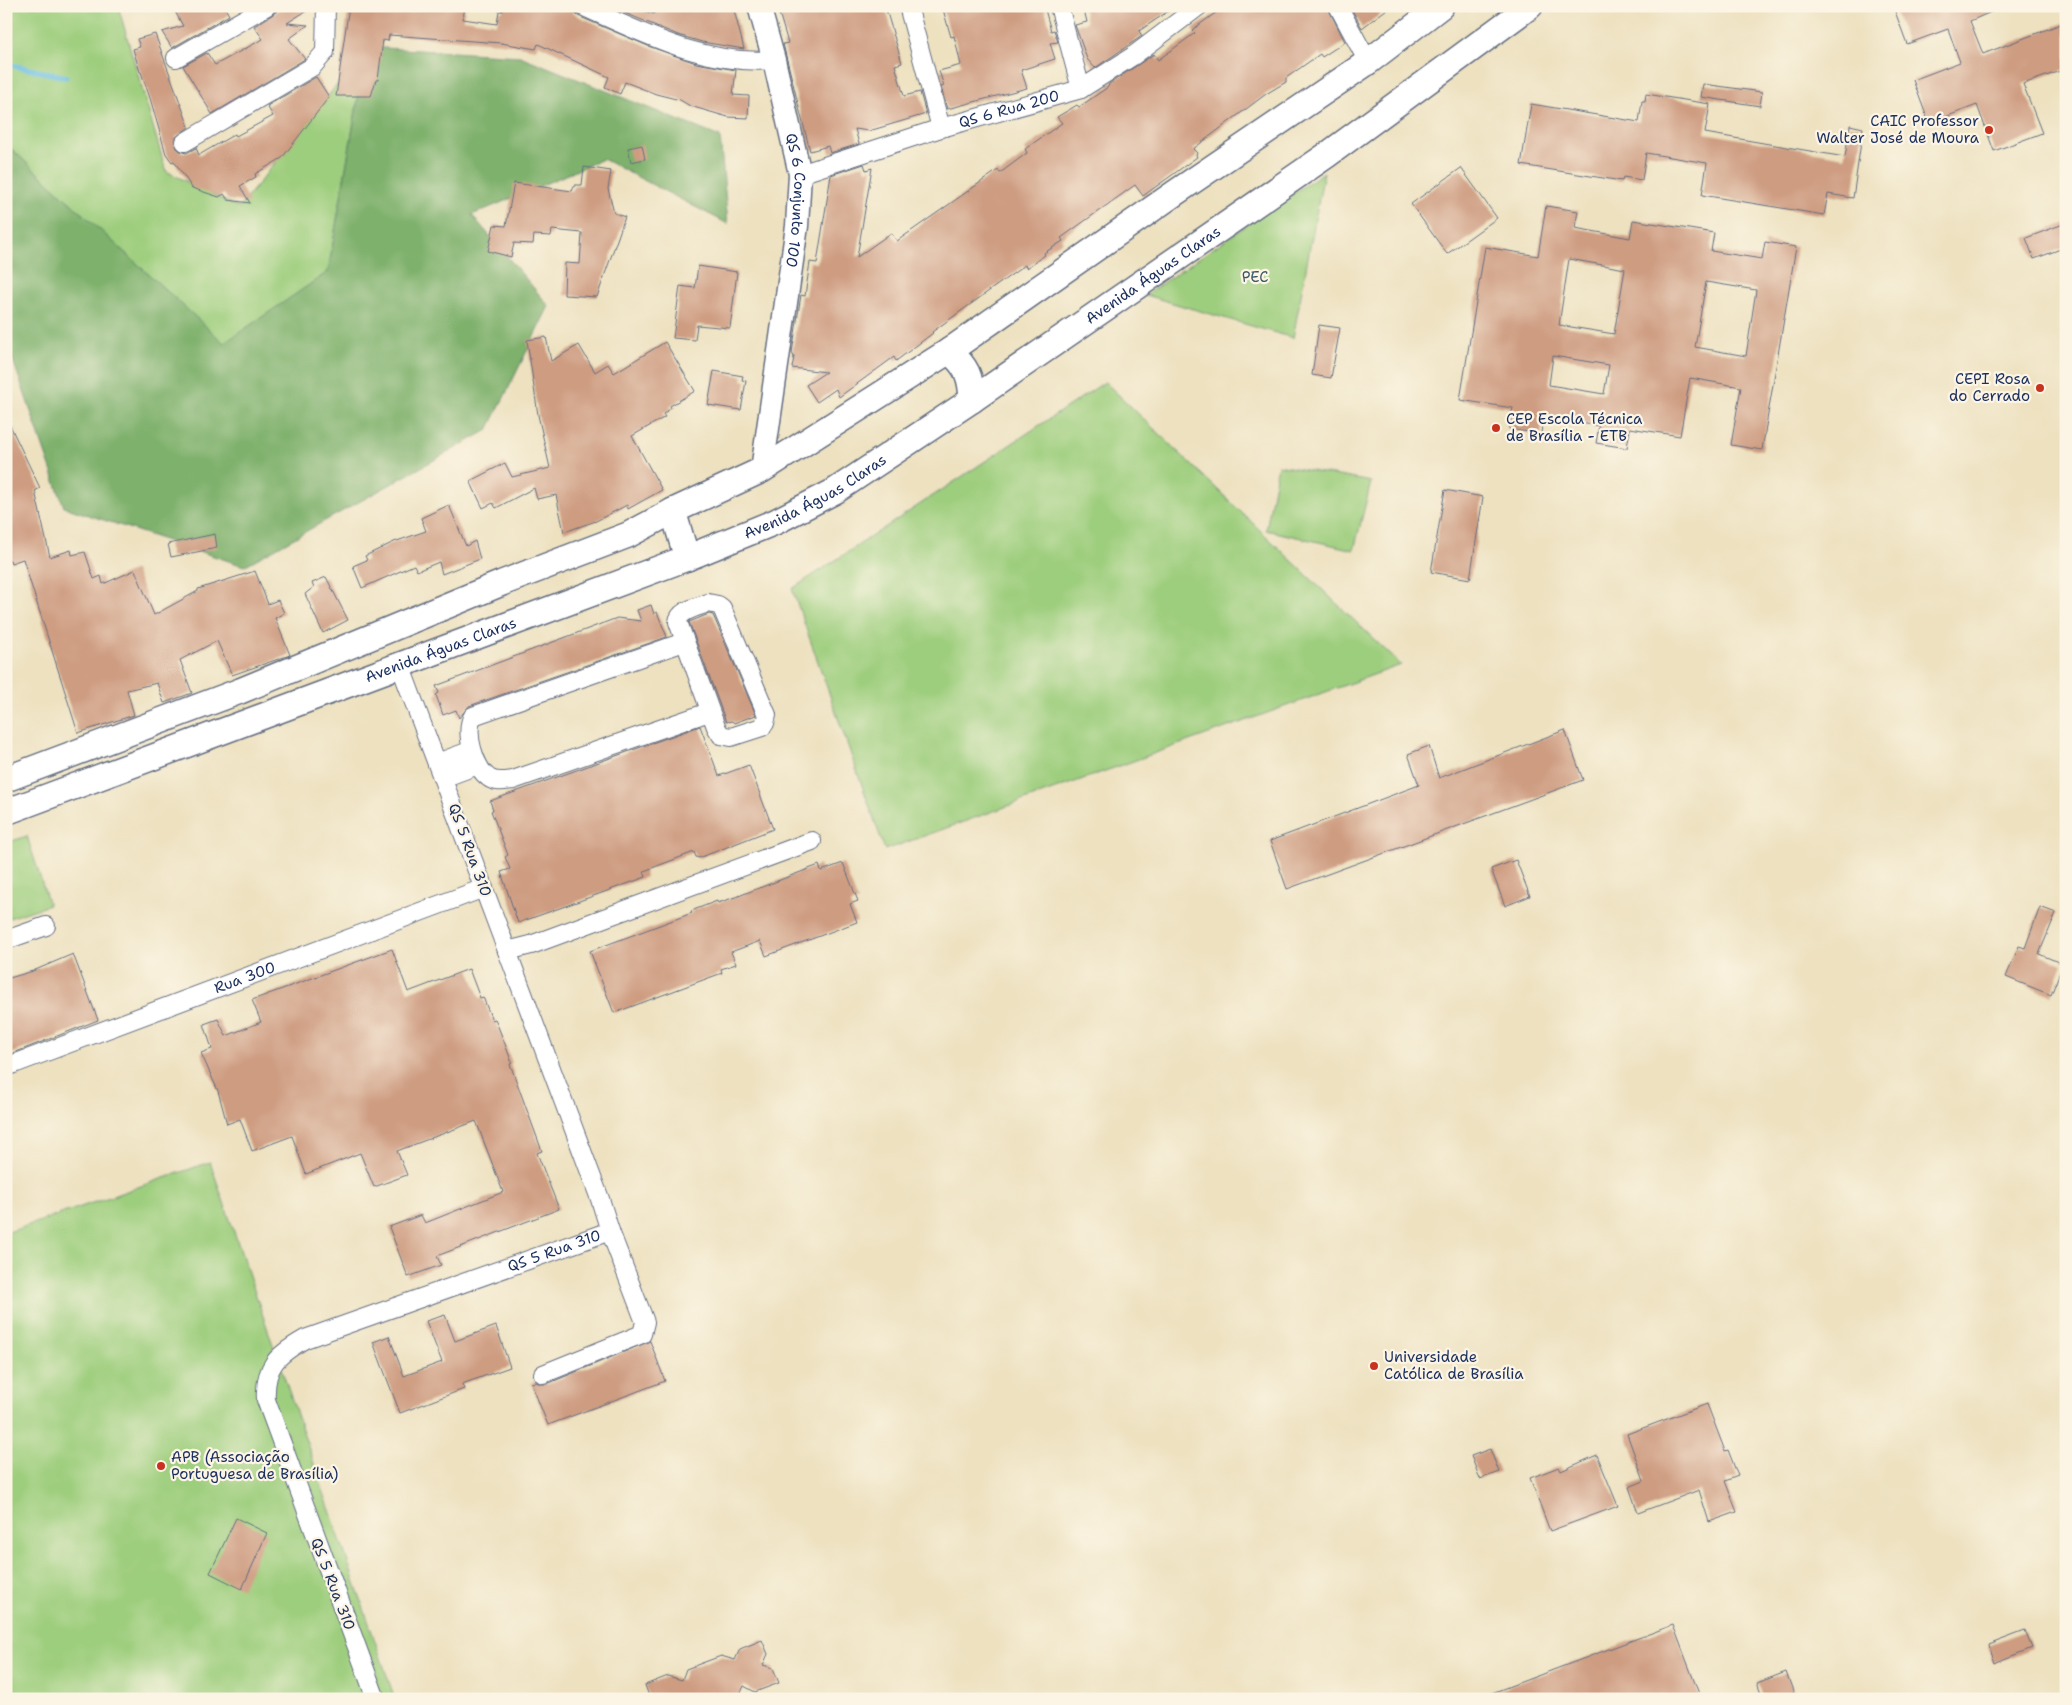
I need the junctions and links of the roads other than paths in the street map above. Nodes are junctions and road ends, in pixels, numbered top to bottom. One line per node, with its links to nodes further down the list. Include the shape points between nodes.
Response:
1 (267, 6): 12 (street)
2 (326, 6): 17 (street, via 325,52 312,67)
3 (582, 6): 13 (street, via 680,48 751,62)
4 (759, 6): 13 (street, QS 6 Conjunto 100)
5 (908, 6): 16 (street)
6 (1059, 6): 15 (street)
7 (1199, 6): 11 (street, QS 6 Rua 200)
8 (1338, 6): 14 (street)
9 (1441, 6): 14 (main road)
10 (1530, 6): 20 (main road, Avenida Águas Claras, via 1319,161)
11 (1182, 12): 15 (street, QS 6 Rua 200, via 1133,56)
12 (176, 58)
13 (774, 60): 18 (street, QS 6 Conjunto 100)
14 (1368, 62): 19 (main road)
15 (1082, 89): 16 (street, QS 6 Rua 200)
16 (941, 128): 18 (street, QS 6 Rua 200)
17 (185, 142)
18 (800, 174): 21 (street, QS 6 Conjunto 100, via 797,226)
19 (948, 351): 20 (main road, via 960,360 968,373); 22 (main road)
20 (972, 400): 25 (main road, Avenida Águas Claras, via 835,491 775,522)
21 (769, 425): 22 (street); 23 (street, QS 6 Conjunto 100)
22 (790, 452): 23 (main road)
23 (762, 470): 24 (main road)
24 (673, 511): 25 (main road); 31 (main road, via 628,535 240,691)
25 (688, 558): 27 (main road, Avenida Águas Claras)
26 (684, 642): 28 (street); 28 (street, via 678,622 680,615 708,603 718,604 767,720 762,727 726,737 716,727); 29 (street, via 474,716 470,724)
27 (400, 665): 30 (street, QS 5 Rua 310); 32 (main road, Avenida Águas Claras)
28 (709, 712): 29 (street, via 513,780 494,781 488,778)
29 (475, 757): 30 (street)
30 (440, 770): 34 (street, QS 5 Rua 310)
31 (6, 779)
32 (6, 812)
33 (812, 841): 37 (street)
34 (484, 888): 37 (street, QS 5 Rua 310); 38 (street, Rua 300)
35 (46, 926): 36 (street)
36 (6, 940)
37 (507, 951): 39 (street, QS 5 Rua 310)
38 (6, 1067)
39 (610, 1231): 40 (street, via 645,1329 642,1334); 41 (street, QS 5 Rua 310, via 305,1338 286,1349 267,1375 266,1400)
40 (544, 1374)
41 (376, 1699)

